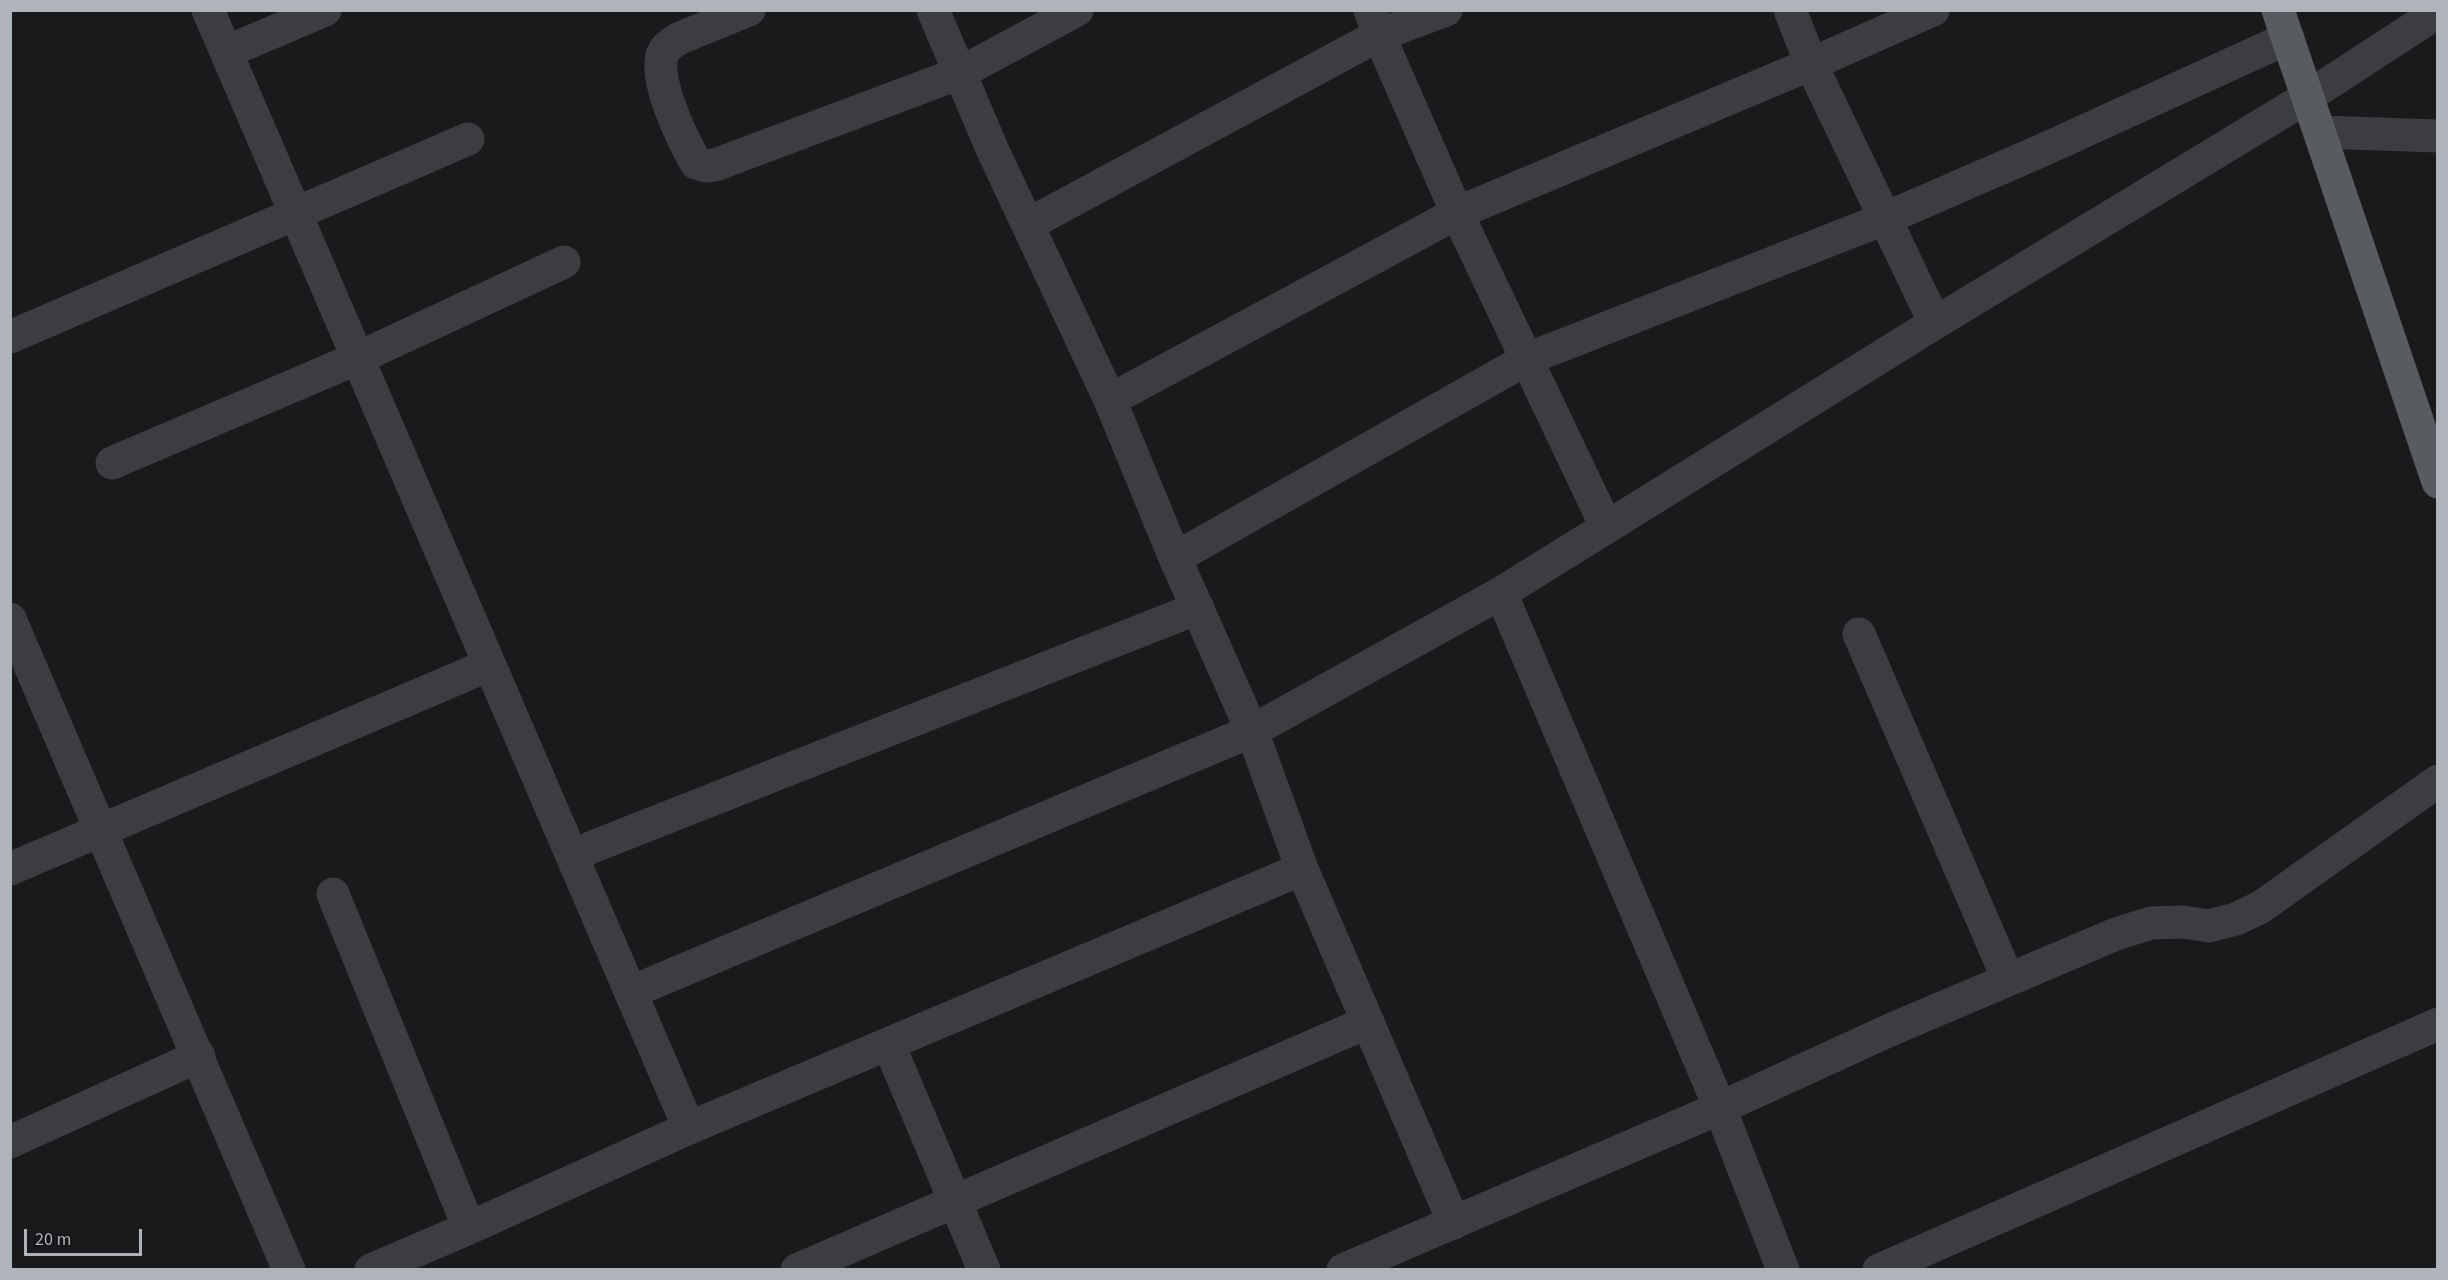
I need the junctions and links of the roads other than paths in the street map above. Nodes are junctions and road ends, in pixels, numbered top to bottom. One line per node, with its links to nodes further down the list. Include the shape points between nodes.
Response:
1 (208, 10): 12 (street)
2 (325, 10): 12 (street)
3 (749, 10): 14 (street, via 680,38 663,53 662,80 678,132 696,164 716,165)
4 (933, 10): 14 (street)
5 (1077, 10): 14 (street)
6 (1446, 10): 10 (street)
7 (1790, 10): 13 (street)
8 (1933, 10): 13 (street)
9 (2438, 12): 15 (street)
10 (1375, 23): 19 (street); 22 (street)
11 (2283, 24): 15 (main road); 21 (street, via 2045,149)
12 (226, 52): 20 (street)
13 (1811, 64): 19 (street); 21 (street)
14 (960, 73): 22 (street)
15 (2309, 96): 16 (main road); 24 (street)
16 (2321, 132): 17 (street); 30 (main road)
17 (2438, 136)
18 (468, 140): 20 (street)
19 (1456, 213): 27 (street); 28 (street)
20 (295, 214): 25 (street); 26 (street)
21 (1884, 219): 24 (street); 27 (street)
22 (1029, 224): 28 (street)
23 (564, 262): 26 (street)
24 (1935, 323): 31 (street)
25 (10, 337)
26 (358, 358): 29 (street); 37 (street)
27 (1527, 359): 31 (street); 32 (street)
28 (1110, 400): 32 (street)
29 (112, 463)
30 (2438, 482)
31 (1606, 526): 33 (street)
32 (1175, 558): 34 (street)
33 (1501, 593): 38 (street); 51 (street)
34 (1198, 608): 38 (street); 41 (street)
35 (10, 619): 40 (street)
36 (1859, 634): 45 (street)
37 (489, 664): 40 (street); 41 (street)
38 (1252, 731): 43 (street); 46 (street)
39 (2438, 781): 45 (street, via 2261,907 2236,919 2210,926 2151,923)
40 (101, 829): 42 (street); 50 (street)
41 (572, 855): 46 (street)
42 (10, 869)
43 (1302, 869): 47 (street); 49 (street)
44 (333, 894): 56 (street)
45 (2008, 979): 51 (street)
46 (631, 992): 52 (street)
47 (1368, 1022): 54 (street); 55 (street)
48 (2438, 1024): 63 (street)
49 (889, 1045): 52 (street); 54 (street)
50 (199, 1056): 53 (street); 57 (street)
51 (1720, 1108): 55 (street); 62 (street)
52 (689, 1128): 56 (street)
53 (10, 1142)
54 (955, 1201): 59 (street); 60 (street)
55 (1454, 1223): 61 (street)
56 (469, 1228): 58 (street)
57 (289, 1269)
58 (371, 1269)
59 (797, 1269)
60 (984, 1269)
61 (1343, 1269)
62 (1783, 1269)
63 (1880, 1269)

